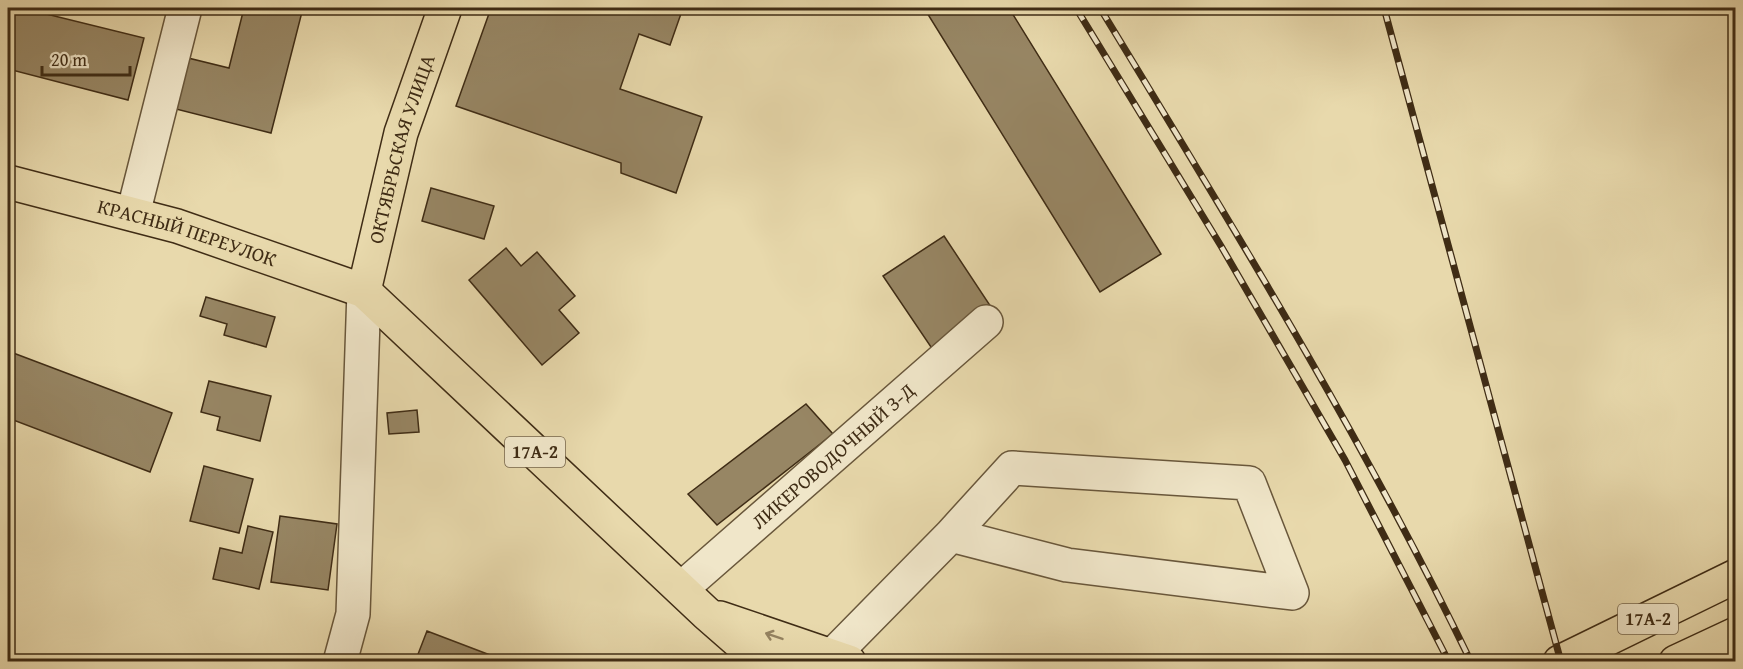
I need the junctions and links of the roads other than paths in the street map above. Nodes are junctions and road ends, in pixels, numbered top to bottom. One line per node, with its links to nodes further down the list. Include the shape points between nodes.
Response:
1 (185, 8): 2 (street, via 206,13); 5 (street)
2 (208, 8)
3 (445, 8): 6 (main road, ОКТЯБРЬСКАЯ УЛИЦА, via 401,133)
4 (8, 182): 5 (main road, КРАСНЫЙ ПЕРЕУЛОК / 17А-2)
5 (133, 214): 6 (main road, КРАСНЫЙ ПЕРЕУЛОК / 17А-2)
6 (364, 291): 10 (main road, 17А-2); 14 (street, via 353,614)
7 (986, 322): 10 (street, ЛИКЕРОВОДОЧНЫЙ З-Д)
8 (951, 535): 8 (street, via 1067,565 1292,593 1249,483 1012,468); 13 (street)
9 (1736, 576): 16 (main road, 17А-2)
10 (681, 589): 11 (main road, 17А-2)
11 (706, 613): 13 (main road, one-way to 11); 15 (main road)
12 (1736, 634): 17 (main road, 17А-2)
13 (841, 659)
14 (340, 662)
15 (762, 662)
16 (1560, 662)
17 (1676, 662)

